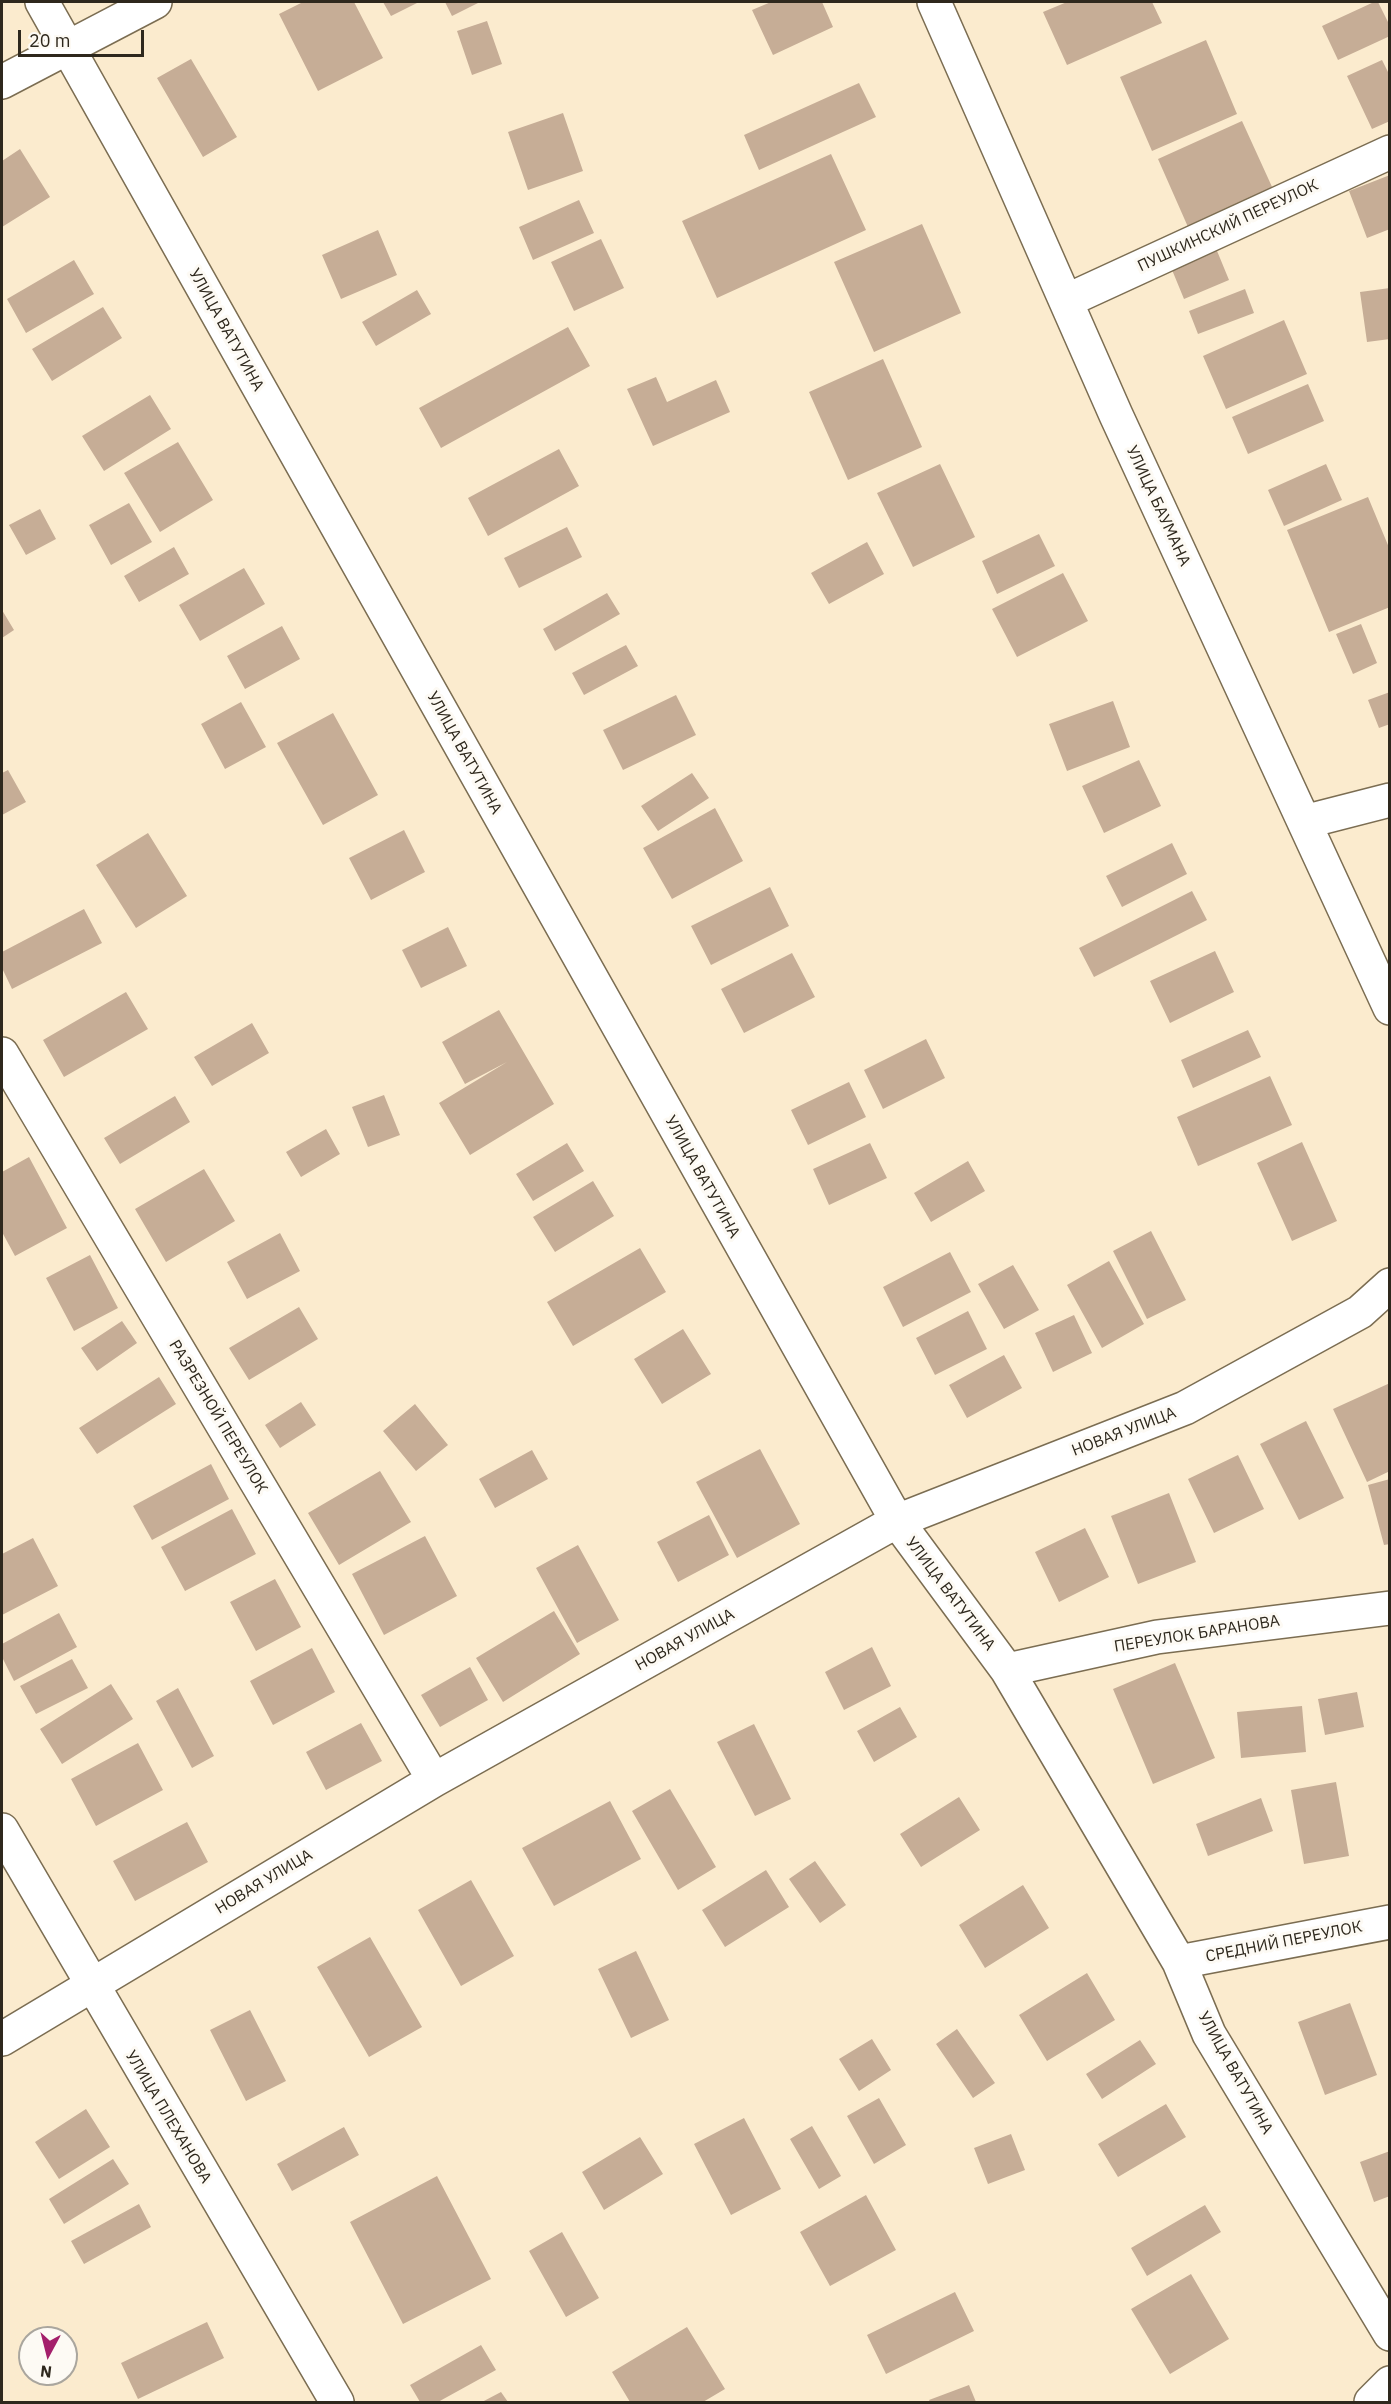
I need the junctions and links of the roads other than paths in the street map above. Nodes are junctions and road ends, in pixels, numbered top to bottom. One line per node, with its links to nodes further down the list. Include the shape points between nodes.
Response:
1 (42, 2): 4 (street, УЛИЦА ВАТУТИНА)
2 (154, 2): 4 (street)
3 (934, 2): 7 (street, УЛИЦА БАУМАНА)
4 (68, 48): 5 (street); 14 (street, УЛИЦА ВАТУТИНА)
5 (2, 82)
6 (1389, 152): 7 (street, ПУШКИНСКИЙ ПЕРЕУЛОК)
7 (1066, 301): 9 (street, УЛИЦА БАУМАНА)
8 (1389, 800): 9 (street)
9 (1304, 822): 10 (street, УЛИЦА БАУМАНА)
10 (1389, 1008)
11 (2, 1054): 17 (street, РАЗРЕЗНОЙ ПЕРЕУЛОК)
12 (1389, 1285): 13 (street, НОВАЯ УЛИЦА)
13 (1375, 1312): 14 (street, НОВАЯ УЛИЦА, via 1185,1408)
14 (897, 1521): 16 (street, УЛИЦА ВАТУТИНА); 17 (street, НОВАЯ УЛИЦА)
15 (1389, 1608): 16 (street, ПЕРЕУЛОК БАРАНОВА, via 1156,1637)
16 (1007, 1670): 20 (street, УЛИЦА ВАТУТИНА)
17 (434, 1780): 21 (street, НОВАЯ УЛИЦА)
18 (2, 1830): 21 (street, УЛИЦА ПЛЕХАНОВА)
19 (1389, 1922): 20 (street, СРЕДНИЙ ПЕРЕУЛОК)
20 (1179, 1962): 23 (street, УЛИЦА ВАТУТИНА, via 1209,2034)
21 (91, 1986): 22 (street, НОВАЯ УЛИЦА); 25 (street, УЛИЦА ПЛЕХАНОВА)
22 (2, 2039)
23 (1389, 2334)
24 (1389, 2383): 26 (street)
25 (336, 2403)
26 (1371, 2403)

